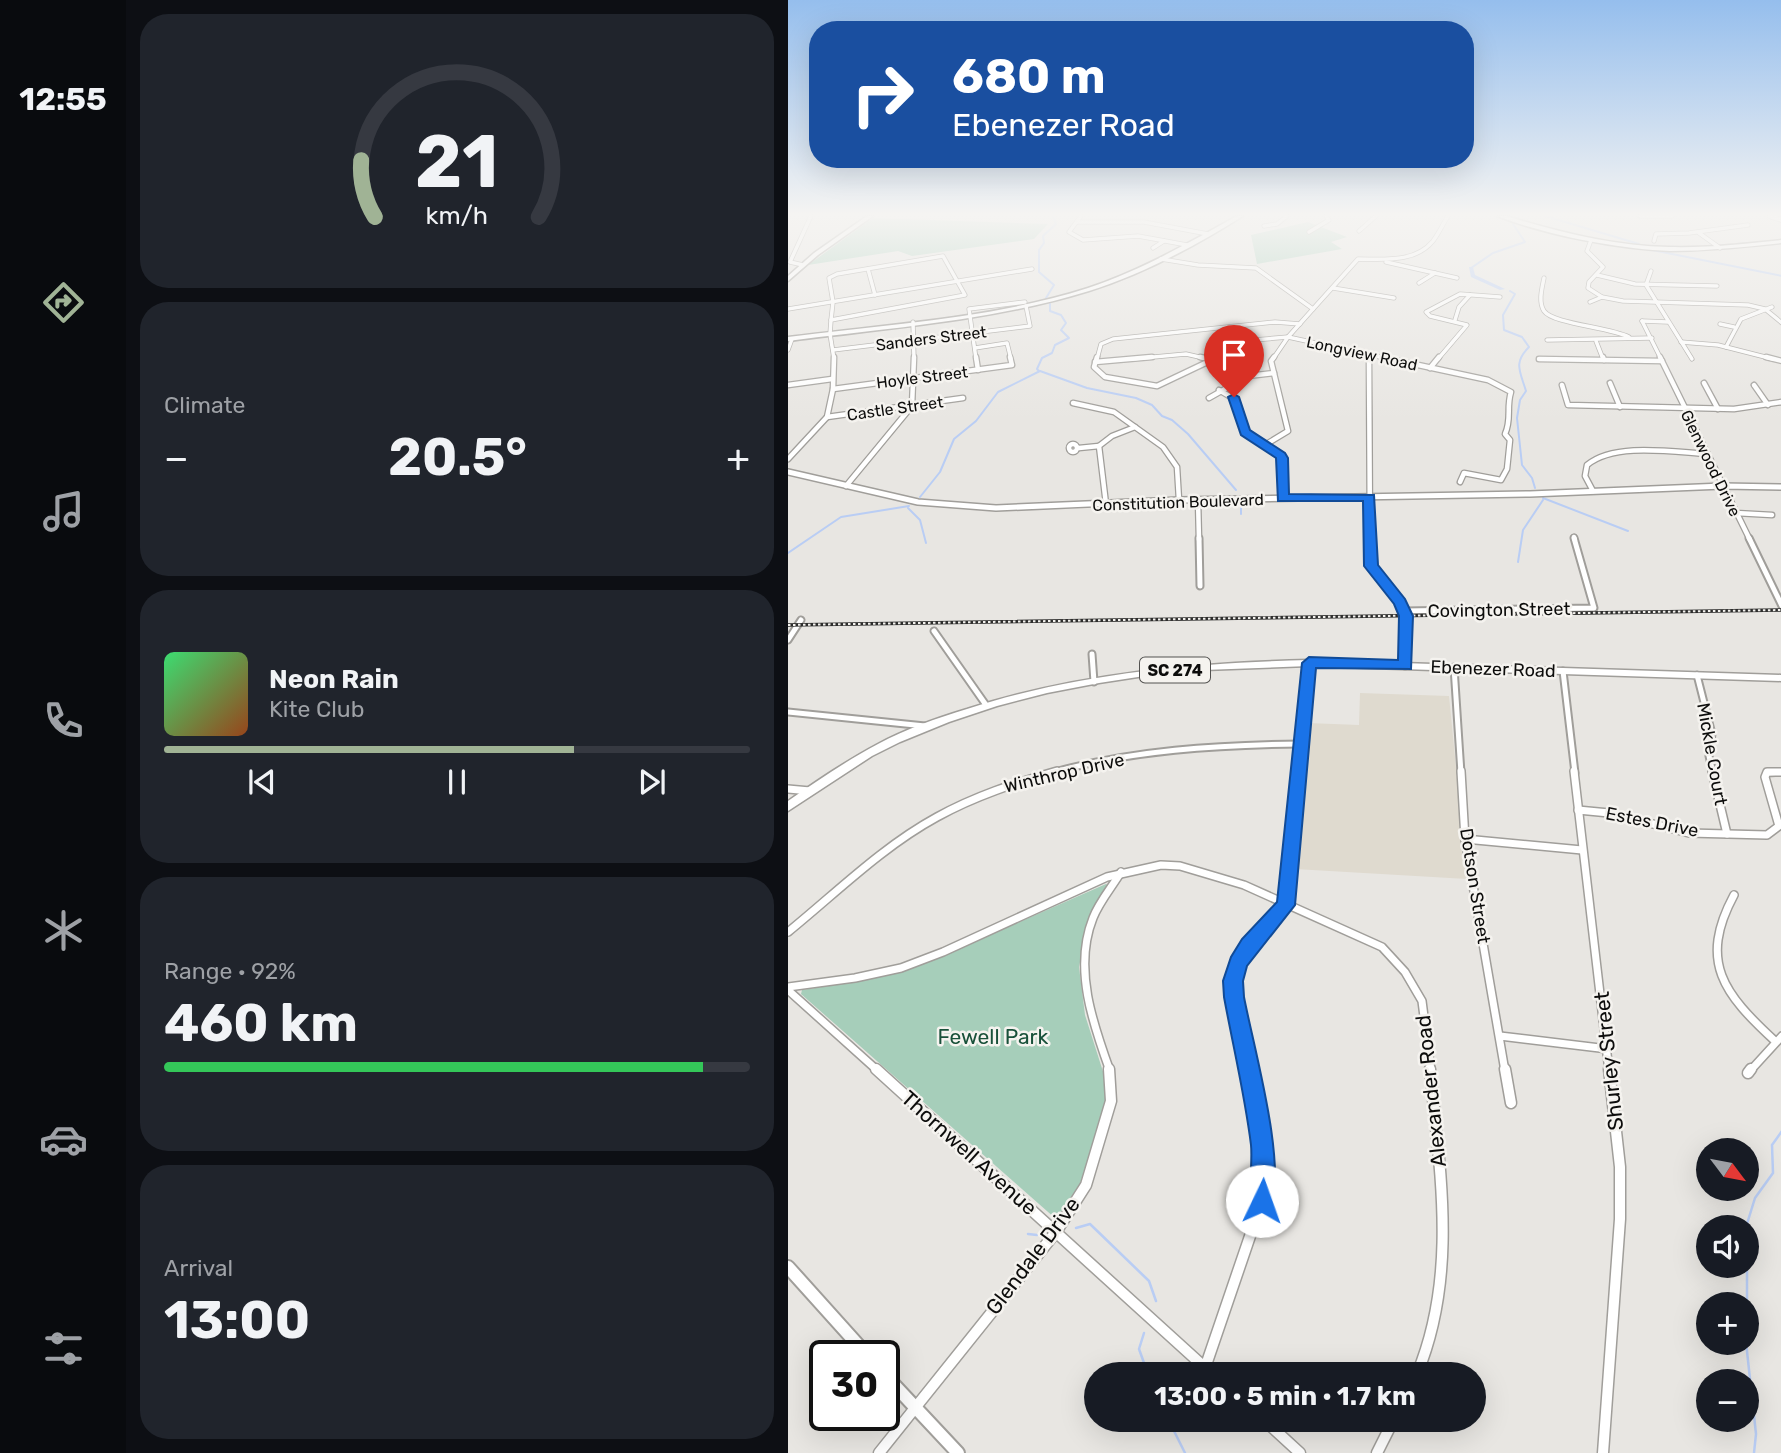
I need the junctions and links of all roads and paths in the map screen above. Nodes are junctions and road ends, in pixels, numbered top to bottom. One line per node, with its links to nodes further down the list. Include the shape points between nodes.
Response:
1 (830, 284): 19 (street)
2 (872, 284): 14 (street)
3 (942, 284): 14 (street)
4 (960, 284): 31 (street, via 965,295)
5 (1105, 284): 22 (main road)
6 (1278, 284): 27 (street, Longview Road)
7 (1337, 284): 13 (street)
8 (1543, 284): 35 (street, via 1539,298 1543,312 1558,322)
9 (1589, 284): 18 (street, via 1588,288)
10 (1640, 284): 11 (street)
11 (1646, 285): 12 (street); 21 (street)
12 (1717, 286)
13 (1333, 288): 17 (street); 27 (street)
14 (875, 295): 19 (street)
15 (1469, 295): 16 (street); 23 (street, via 1460,294); 24 (street)
16 (1500, 297)
17 (1394, 298)
18 (1602, 298): 20 (street); 21 (street)
19 (833, 302): 26 (street); 31 (street)
20 (1590, 302)
21 (1655, 302): 28 (street, via 1735,303); 34 (street)
22 (1025, 304): 29 (main road); 40 (street, Sanders Street, via 1030,326)
23 (1439, 304): 24 (street); 32 (street, via 1427,315)
24 (1459, 307): 32 (street)
25 (1773, 307): 28 (street)
26 (788, 309)
27 (1313, 309): 37 (street, Longview Road)
28 (1765, 309): 36 (street); 39 (street)
29 (970, 312): 33 (main road); 40 (street)
30 (1571, 316): 35 (street)
31 (831, 320): 41 (street)
32 (1455, 320): 64 (street, via 1465,322 1465,328)
33 (913, 322): 41 (main road); 46 (street)
34 (1668, 322): 44 (street, Glenwood Drive, via 1642,321); 49 (street)
35 (1574, 323): 43 (street, via 1608,326)
36 (1781, 323)
37 (1300, 324): 42 (street, Longview Road); 63 (street, via 1113,338 1101,344)
38 (1720, 324): 39 (street)
39 (1734, 327): 50 (street)
40 (973, 333): 46 (street, Sanders Street); 51 (street)
41 (829, 334): 45 (main road); 53 (street)
42 (1288, 337): 55 (street, Longview Road); 58 (street, via 1254,340); 66 (street, via 1272,356)
43 (1629, 337): 44 (street); 48 (street)
44 (1652, 338): 61 (street, Glenwood Drive)
45 (790, 339): 52 (street)
46 (913, 340): 53 (street, Sanders Street); 67 (street)
47 (1547, 340): 48 (street)
48 (1596, 341): 59 (street)
49 (1681, 342): 50 (street); 57 (street)
50 (1726, 346): 54 (street)
51 (975, 348): 65 (street); 65 (street, Hoyle Street, via 1007,343 1012,365)
52 (788, 350)
53 (833, 350): 68 (street)
54 (1750, 354): 60 (street); 62 (street)
55 (1369, 355): 64 (street, Longview Road); 98 (street)
56 (1539, 359): 59 (street)
57 (1692, 359)
58 (1214, 360): 63 (street, via 1186,354); 63 (street, via 1165,384 1148,386 1105,377 1094,367)
59 (1604, 360): 61 (street)
60 (1745, 360)
61 (1662, 361): 83 (street, Glenwood Drive)
62 (1781, 361)
63 (1095, 362)
64 (1430, 368): 93 (street, Longview Road, via 1489,380 1512,393 1507,405 1511,422 1505,434 1510,440 1507,469 1501,480 1464,473)
65 (978, 370): 67 (street, Hoyle Street)
66 (1274, 373): 75 (street, via 1248,376); 87 (street, via 1287,431)
67 (915, 378): 74 (street, Hoyle Street); 81 (street)
68 (832, 379): 72 (street); 74 (street)
69 (1610, 383): 82 (street)
70 (1704, 383): 84 (street)
71 (1754, 384): 80 (street)
72 (788, 385)
73 (1562, 385): 82 (street, via 1568,405)
74 (833, 389): 85 (street)
75 (1219, 390): 77 (street); 87 (street, via 1236,400 1245,432)
76 (963, 398): 81 (street, Castle Street)
77 (1209, 398)
78 (1781, 402): 80 (street)
79 (1073, 403): 86 (street, via 1114,412)
80 (1768, 405): 84 (street)
81 (912, 406): 85 (street, Castle Street); 94 (street)
82 (1620, 407): 83 (street)
83 (1685, 408): 84 (street); 90 (street, Glenwood Drive)
84 (1718, 409)
85 (826, 417): 91 (street)
86 (1135, 427): 88 (street); 100 (street, via 1174,460)
87 (1265, 444): 99 (street, via 1282,458)
88 (1099, 446): 89 (street); 102 (street)
89 (1080, 448)
90 (1707, 454): 95 (street, Glenwood Drive); 97 (street, via 1604,454 1586,468)
91 (788, 459)
92 (788, 472): 94 (street, Constitution Boulevard)
93 (1460, 481)
94 (846, 486): 102 (street, Constitution Boulevard, via 958,507)
95 (1723, 486): 96 (street, Constitution Boulevard); 97 (street, Constitution Boulevard); 103 (street, Glenwood Drive)
96 (1781, 487)
97 (1593, 491): 98 (street, Constitution Boulevard)
98 (1369, 497): 99 (street, Constitution Boulevard); 108 (street, via 1371,566)
99 (1283, 498): 101 (street, Constitution Boulevard)
100 (1179, 500): 101 (street, Constitution Boulevard); 102 (street, Constitution Boulevard)
101 (1198, 500): 106 (street)
102 (1106, 504)
103 (1736, 513): 104 (street); 107 (street, Glenwood Drive)
104 (1772, 515)
105 (1574, 537): 108 (street, Covington Street, via 1594,608)
106 (1200, 586)
107 (1781, 606)
108 (1405, 611): 114 (street)
109 (801, 620): 111 (street)
110 (934, 631): 120 (street)
111 (788, 640)
112 (1092, 654): 119 (street)
113 (1309, 663): 114 (main road, Ebenezer Road / SC 274); 119 (main road, Ebenezer Road / SC 274, via 1200,668); 123 (street)
114 (1405, 666): 115 (main road, Ebenezer Road / SC 274)
115 (1454, 667): 116 (main road, Ebenezer Road / SC 274); 130 (street, Dotson Street)
116 (1563, 671): 117 (main road, Ebenezer Road / SC 274); 128 (street, Shurley Street)
117 (1697, 675): 118 (main road, Ebenezer Road / SC 274); 129 (street, Mickle Court)
118 (1781, 678)
119 (1094, 682): 120 (main road, Ebenezer Road / SC 274)
120 (986, 705): 122 (main road, Ebenezer Road / SC 274)
121 (788, 712): 122 (street)
122 (926, 727): 126 (main road, Ebenezer Road / SC 274, via 870,753)
123 (1301, 744): 134 (street); 135 (street, Winthrop Drive, via 1240,744 1157,753 1048,774 995,790 912,834)
124 (1781, 772): 129 (street, Estes Drive, via 1767,772 1765,777 1779,826 1767,835)
125 (788, 789): 126 (street)
126 (810, 791): 127 (main road, SC 274)
127 (788, 807)
128 (1578, 810): 129 (street, Estes Drive, via 1689,833); 131 (street, Shurley Street)
129 (1727, 834)
130 (1465, 839): 131 (street); 137 (street, Dotson Street)
131 (1582, 850): 139 (street, Shurley Street)
132 (1121, 872): 134 (street, Alexander Road, via 1180,866); 136 (street, Alexander Road, via 923,960 878,974); 142 (street, Glendale Drive, via 1094,918 1086,950 1089,1012 1111,1075 1111,1101 1086,1185)
133 (1734, 895): 138 (street, via 1717,926 1716,957 1722,977 1753,1022)
134 (1286, 905): 146 (street, via 1249,945 1233,981 1265,1172 1254,1230); 147 (street, Alexander Road, via 1382,947 1399,961 1422,1001 1444,1257 1442,1291)
135 (788, 932)
136 (788, 989): 142 (street, Thornwell Avenue)
137 (1500, 1036): 139 (street); 141 (street, Dotson Street)
138 (1778, 1038): 140 (street)
139 (1608, 1049): 156 (street, Shurley Street, via 1620,1167 1620,1219)
140 (1748, 1073)
141 (1511, 1102)
142 (1056, 1232): 145 (street, Thornwell Avenue); 149 (street, Glendale Drive)
143 (788, 1267): 144 (street)
144 (854, 1340)
145 (1198, 1362)
146 (1211, 1362)
147 (1423, 1362)
148 (900, 1392): 149 (street)
149 (915, 1408): 152 (street, Glendale Drive); 153 (street)
150 (1277, 1432): 154 (street)
151 (1388, 1432): 155 (street)
152 (879, 1453)
153 (958, 1453)
154 (1300, 1453)
155 (1377, 1453)
156 (1603, 1453)

